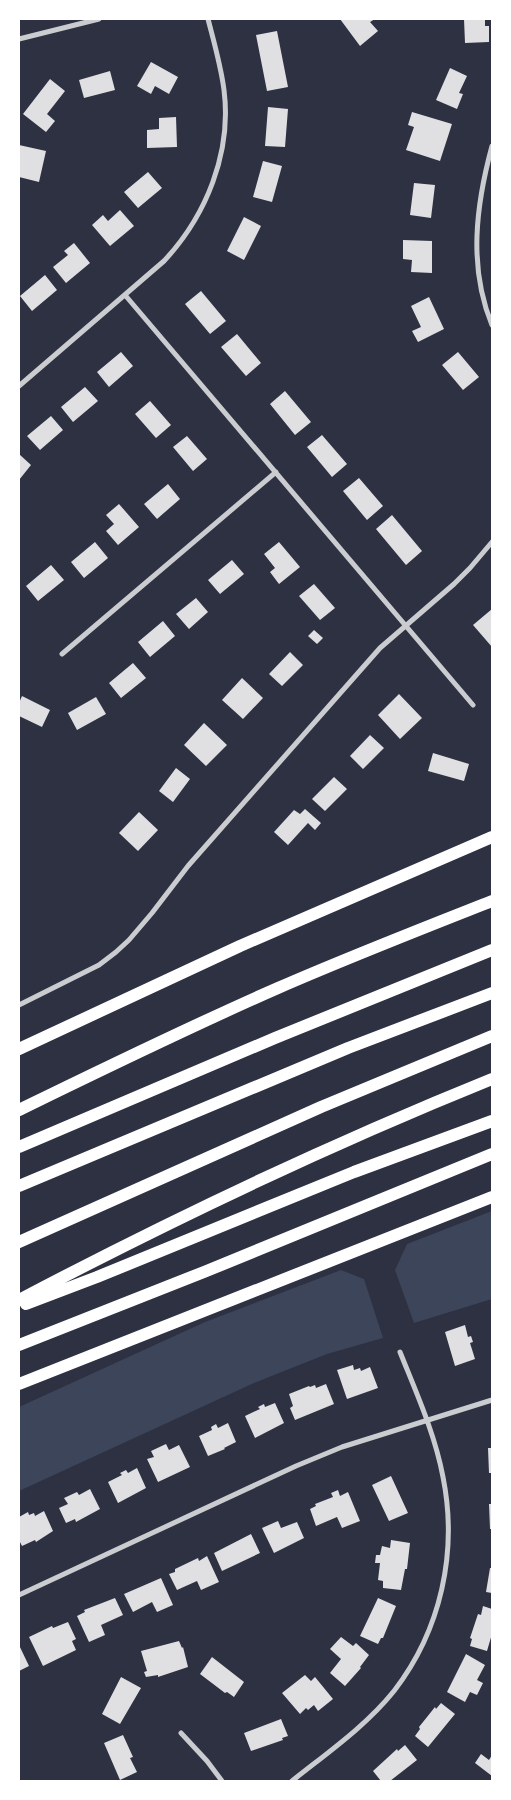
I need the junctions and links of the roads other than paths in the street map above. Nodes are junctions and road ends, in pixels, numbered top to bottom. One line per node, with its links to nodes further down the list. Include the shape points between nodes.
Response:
1 (99, 19): 3 (street)
2 (208, 19): 5 (street, via 220,69 225,109 219,163 206,200 187,234 164,261)
3 (19, 39)
4 (492, 146): 6 (street, via 479,206 476,241 480,290)
5 (125, 295): 7 (street); 8 (street)
6 (492, 325)
7 (19, 386)
8 (276, 472): 10 (street); 11 (street)
9 (492, 542): 10 (street, via 470,568)
10 (406, 626): 12 (street); 19 (street, via 380,648 116,952 98,965)
11 (62, 654)
12 (474, 705)
13 (492, 836): 15 (highway)
14 (492, 842): 15 (highway)
15 (465, 849): 21 (highway, via 240,946)
16 (492, 901): 23 (highway, via 278,988)
17 (492, 950): 26 (highway)
18 (492, 993): 25 (highway, via 348,1048)
19 (19, 1005)
20 (492, 1036): 31 (highway)
21 (19, 1049)
22 (492, 1079): 32 (highway, via 276,1172)
23 (19, 1110)
24 (492, 1121): 33 (highway, via 354,1172)
25 (113, 1145): 28 (highway); 29 (highway)
26 (19, 1148)
27 (492, 1154): 34 (highway)
28 (19, 1186)
29 (19, 1193)
30 (492, 1197): 36 (highway)
31 (19, 1242)
32 (19, 1300)
33 (19, 1306)
34 (19, 1345)
35 (400, 1352): 38 (street)
36 (19, 1384)
37 (492, 1400): 38 (street)
38 (427, 1420): 39 (street, via 342,1447 296,1466); 42 (street, via 443,1475 449,1528 448,1559 436,1611 417,1655 394,1692 352,1734)
39 (19, 1595)
40 (181, 1734): 41 (street)
41 (222, 1781)
42 (292, 1781)

